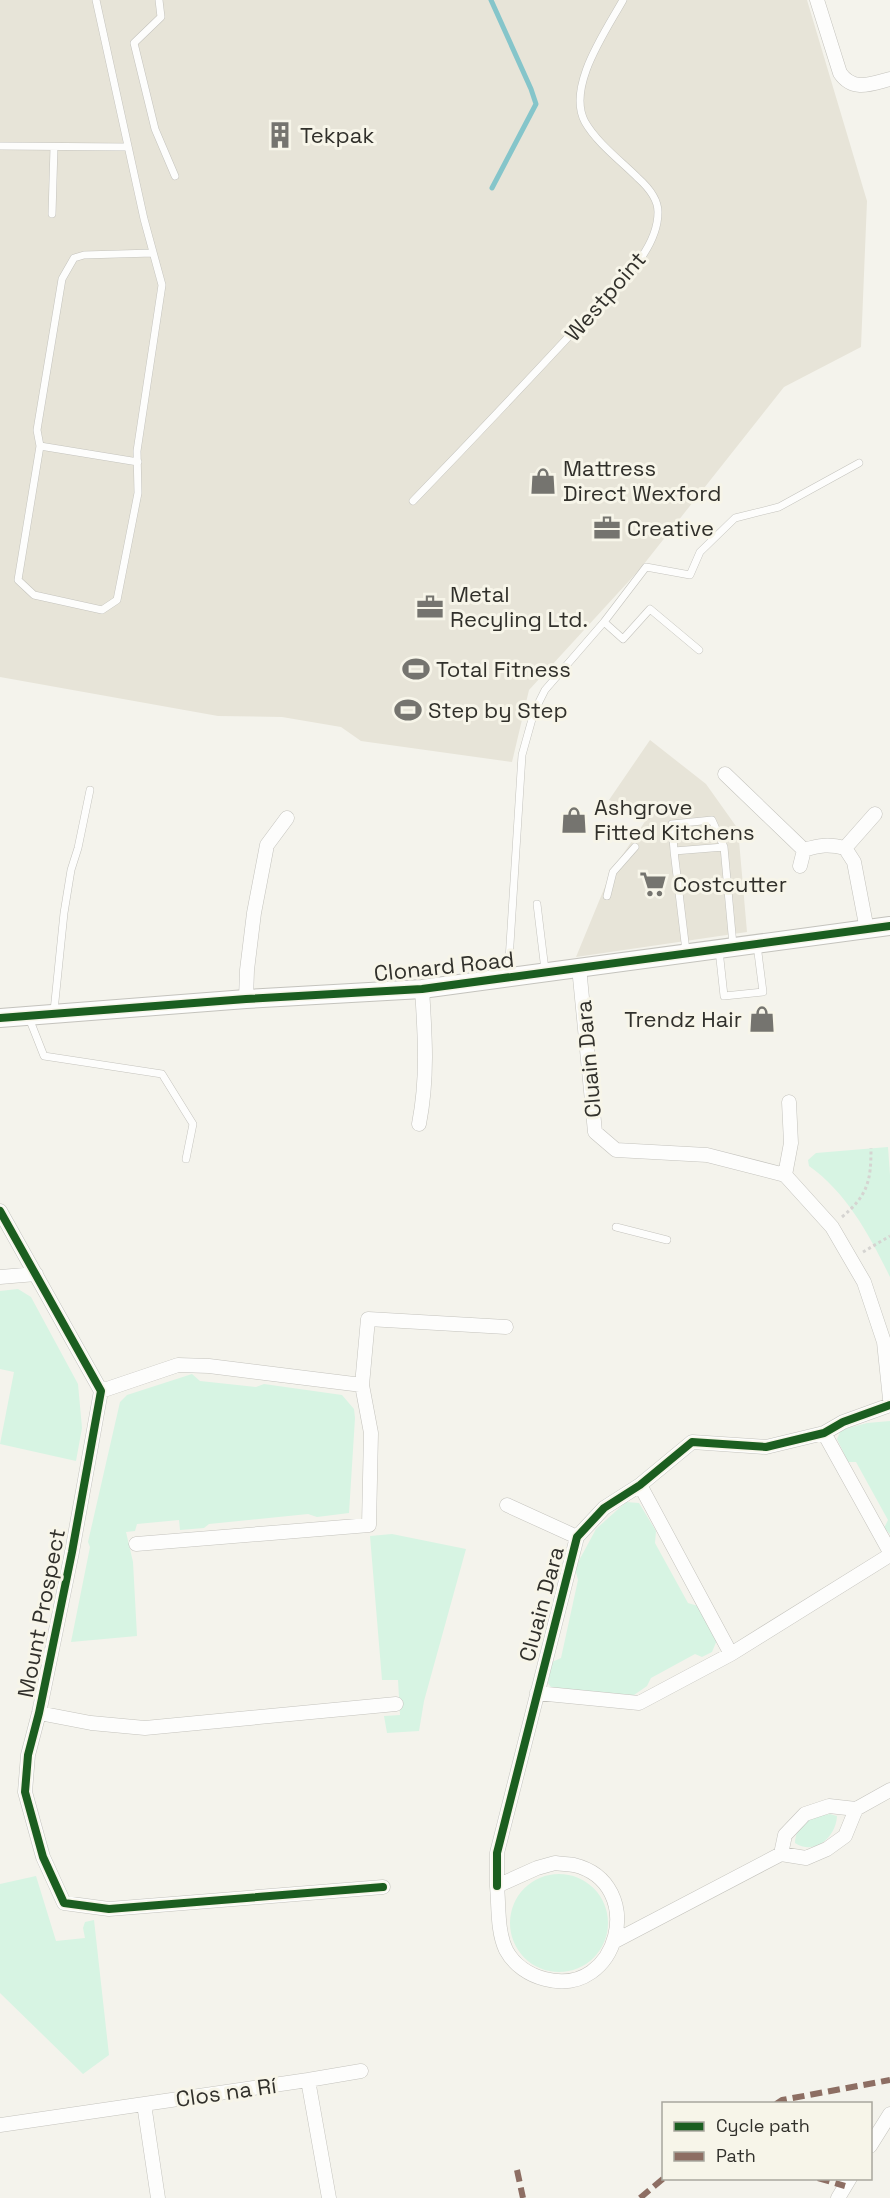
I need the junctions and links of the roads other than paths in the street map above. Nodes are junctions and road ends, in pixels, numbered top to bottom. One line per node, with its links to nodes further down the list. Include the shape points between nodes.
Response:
1 (96, 0): 8 (lane)
2 (159, 0): 9 (lane, via 161,17 134,43 155,129)
3 (622, 0): 15 (lane, Westpoint, via 587,69 580,87 581,104 584,120 599,140 649,188 658,212 654,237 611,291)
4 (817, 0): 5 (street, via 840,73 846,80 863,86)
5 (890, 79)
6 (0, 146): 7 (lane)
7 (54, 147): 8 (lane); 10 (lane)
8 (128, 147): 11 (lane)
9 (175, 176)
10 (52, 214)
11 (153, 253): 12 (lane, via 74,258 62,279 37,430); 13 (lane, via 162,285)
12 (40, 446): 13 (lane); 13 (lane, via 18,580 34,595 102,610 117,600 138,493)
13 (138, 462)
14 (859, 463): 16 (lane, via 779,507 735,518 700,552 690,575 646,567)
15 (413, 501)
16 (604, 622): 17 (lane, via 623,639 650,609); 37 (lane, via 545,690 534,712 522,755)
17 (699, 650)
18 (725, 774): 25 (street)
19 (90, 790): 40 (lane, via 64,913)
20 (875, 814): 24 (street)
21 (287, 818): 39 (street, via 267,844 254,913)
22 (635, 847): 28 (lane, via 613,872)
23 (724, 847): 26 (lane); 26 (lane, via 712,820 672,824); 33 (lane)
24 (845, 848): 25 (street, via 833,844); 31 (street, via 854,862)
25 (804, 850): 27 (street)
26 (674, 851): 34 (lane)
27 (800, 866)
28 (607, 896)
29 (537, 904): 36 (lane)
30 (890, 927): 31 (street, Clonard Road)
31 (867, 930): 32 (street, Clonard Road)
32 (757, 945): 33 (street, Clonard Road); 33 (lane, via 763,992 724,996)
33 (726, 949): 34 (street, Clonard Road)
34 (686, 954): 35 (street, Clonard Road)
35 (579, 967): 36 (street, Clonard Road); 46 (street, Cluain Dara, via 595,1132 616,1150 706,1155)
36 (545, 972): 37 (street, Clonard Road)
37 (508, 978): 38 (street, Clonard Road)
38 (422, 989): 39 (street, Clonard Road); 44 (street, via 426,1057)
39 (246, 999): 40 (street, Clonard Road)
40 (54, 1014): 41 (street, Clonard Road)
41 (28, 1016): 42 (street, Clonard Road); 45 (lane, via 44,1056 162,1074 193,1124)
42 (0, 1018)
43 (789, 1102): 46 (street, via 791,1143)
44 (419, 1124)
45 (186, 1159)
46 (785, 1174): 55 (street, via 831,1227 864,1282 884,1342)
47 (0, 1210): 50 (street)
48 (616, 1227): 49 (lane)
49 (668, 1240)
50 (36, 1274): 51 (street); 54 (street)
51 (0, 1277)
52 (506, 1327): 53 (street, via 368,1319)
53 (362, 1385): 54 (street, via 178,1365); 61 (street, via 371,1433 369,1525)
54 (101, 1391): 66 (street, Mount Prospect)
55 (890, 1399)
56 (890, 1406): 57 (street, Cluain Dara)
57 (824, 1433): 58 (street, Cluain Dara, via 766,1448 692,1442); 62 (street, Cluain Dara)
58 (640, 1485): 60 (street, Cluain Dara, via 604,1508); 63 (street)
59 (507, 1505): 60 (street, Cluain Dara)
60 (577, 1537): 64 (street, Cluain Dara)
61 (136, 1544)
62 (890, 1553): 63 (street, Cluain Dara)
63 (730, 1654): 64 (street, Cluain Dara, via 639,1703)
64 (537, 1693): 70 (street, Cluain Dara, via 497,1853)
65 (396, 1704): 66 (street, Mount Prospect, via 145,1728)
66 (39, 1713): 71 (street, Mount Prospect, via 28,1755 26,1792 43,1857 64,1903 109,1909)
67 (890, 1790): 68 (street)
68 (856, 1809): 69 (street, via 845,1836 827,1849 806,1858); 69 (street, via 829,1806 805,1814 785,1835)
69 (781, 1854): 72 (street, Cluain Dara)
70 (497, 1886): 72 (street, via 555,1863 574,1865 592,1873 606,1886 615,1903); 72 (street, Cluain Dara, via 500,1931 506,1949 518,1965 535,1976 554,1982 574,1980 592,1972)
71 (383, 1887)
72 (615, 1941)
73 (361, 2071): 74 (street, Clos na Rí)
74 (308, 2080): 75 (street, Clos na Rí); 81 (street, Clos na Rí)
75 (144, 2104): 77 (street, Clos na Rí); 80 (street, Clos na Rí)
76 (890, 2114): 78 (street)
77 (0, 2125)
78 (872, 2143)
79 (849, 2180): 82 (street)
80 (158, 2198)
81 (329, 2198)
82 (838, 2198)

